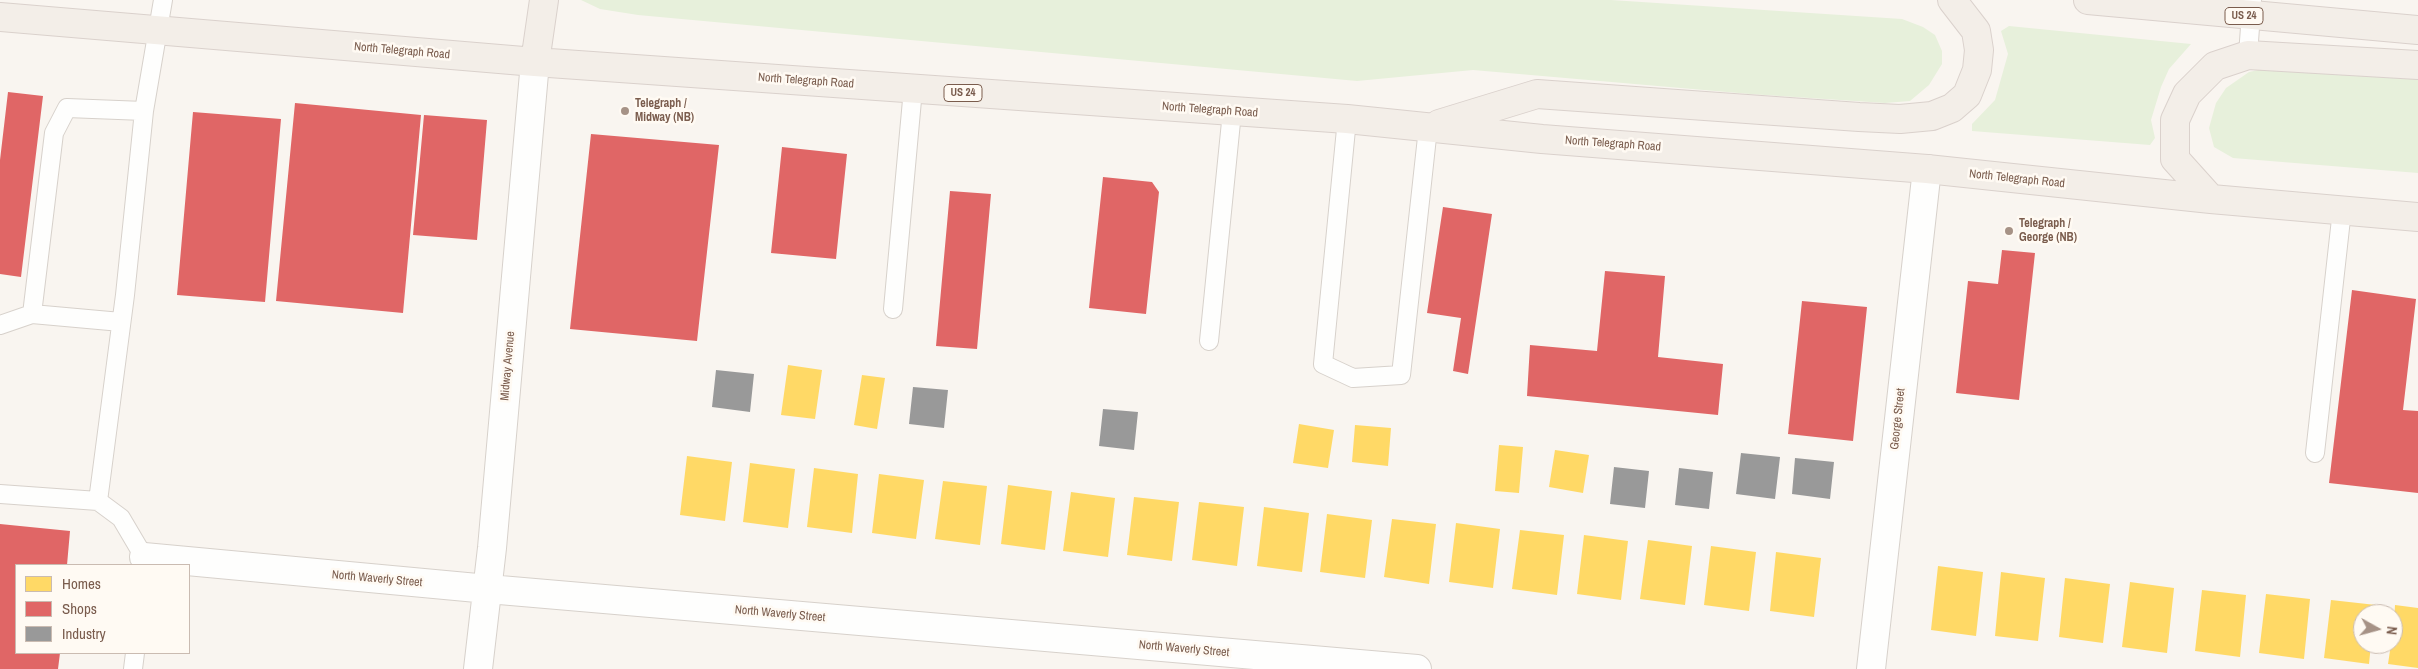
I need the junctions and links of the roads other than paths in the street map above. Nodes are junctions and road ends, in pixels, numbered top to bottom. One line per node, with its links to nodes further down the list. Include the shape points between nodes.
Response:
1 (162, 0): 7 (lane)
2 (544, 0): 10 (main road)
3 (1952, 0): 16 (main road, via 1976,32 1979,50 1977,70 1967,95 1952,108 1932,116 1900,119 1859,117 1536,94)
4 (2088, 0): 5 (main road, US 24)
5 (2251, 8): 8 (main road, US 24); 9 (lane)
6 (0, 17): 7 (main road, North Telegraph Road / US 24)
7 (158, 30): 10 (main road, North Telegraph Road / US 24); 13 (lane)
8 (2418, 30)
9 (2248, 55): 11 (main road); 18 (main road, via 2214,66 2187,94 2175,120 2175,159)
10 (535, 62): 12 (main road, North Telegraph Road / US 24); 32 (street, Midway Avenue)
11 (2418, 65)
12 (913, 89): 14 (main road, North Telegraph Road / US 24); 21 (lane)
13 (144, 111): 22 (lane, via 67,108 54,133); 23 (lane)
14 (1232, 112): 15 (main road, North Telegraph Road / US 24); 25 (lane)
15 (1347, 120): 16 (main road, North Telegraph Road / US 24); 16 (lane, via 1323,364 1353,378 1401,375)
16 (1428, 128): 17 (main road, North Telegraph Road / US 24)
17 (1927, 169): 18 (main road, North Telegraph Road / US 24); 37 (street, George Street)
18 (2211, 199): 19 (main road, North Telegraph Road / US 24)
19 (2342, 210): 20 (main road, North Telegraph Road / US 24); 26 (lane)
20 (2418, 216)
21 (893, 309)
22 (32, 314): 23 (lane); 24 (lane)
23 (121, 322): 28 (lane)
24 (0, 325)
25 (1209, 341)
26 (2315, 453)
27 (0, 494): 28 (lane)
28 (98, 501): 29 (lane, via 121,518)
29 (144, 561): 30 (street, North Waverly Street)
30 (181, 564)
31 (190, 565): 32 (street, North Waverly Street)
32 (488, 589): 35 (street, Midway Avenue); 36 (street, North Waverly Street)
33 (135, 654): 34 (lane)
34 (133, 669)
35 (478, 669)
36 (1417, 669)
37 (1870, 669)

